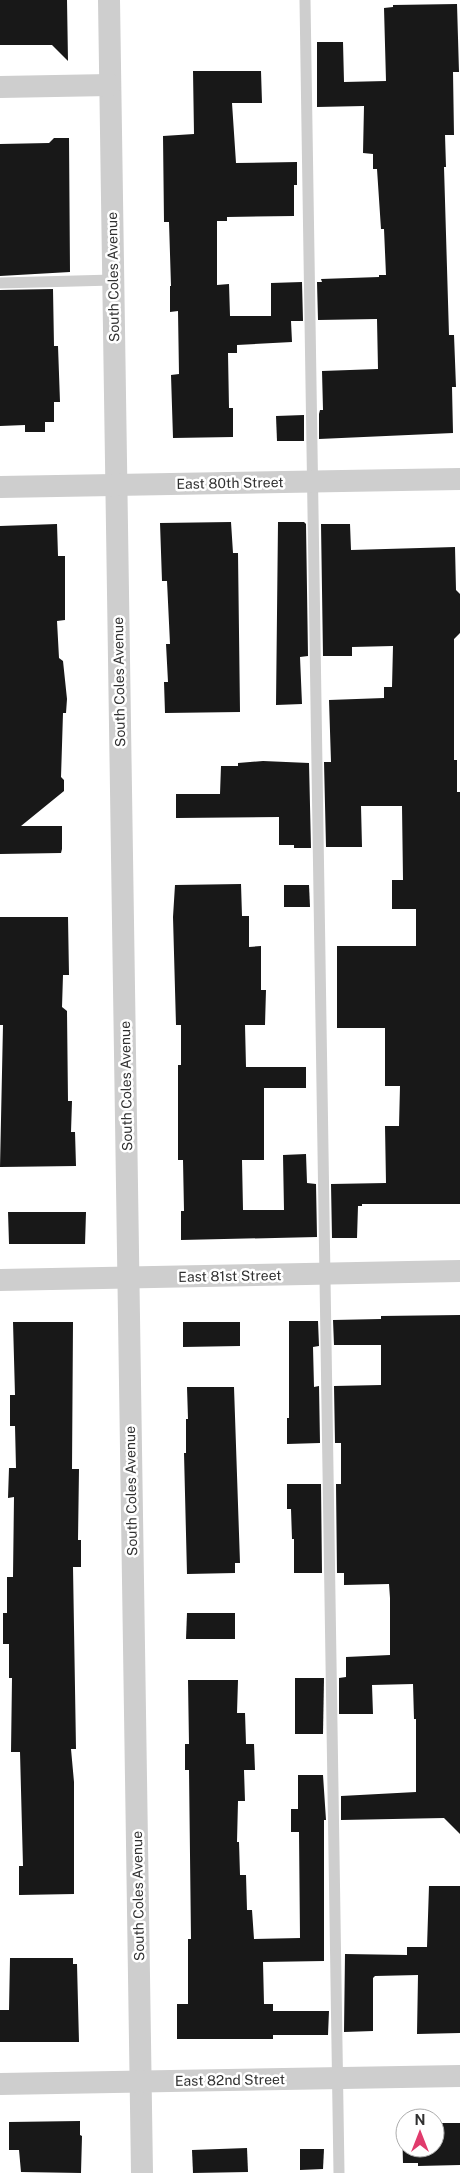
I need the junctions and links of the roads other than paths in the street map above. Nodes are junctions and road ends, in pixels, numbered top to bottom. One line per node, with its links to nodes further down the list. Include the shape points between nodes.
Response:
1 (109, 0): 3 (street, South Coles Avenue)
2 (305, 0): 8 (lane)
3 (110, 85): 4 (street); 5 (street, South Coles Avenue)
4 (0, 87)
5 (113, 280): 6 (lane); 9 (street, South Coles Avenue)
6 (0, 283)
7 (460, 479): 8 (street, East 80th Street)
8 (311, 481): 9 (street, East 80th Street); 12 (lane)
9 (116, 485): 10 (street, East 80th Street); 13 (street, South Coles Avenue)
10 (0, 487)
11 (460, 1271): 12 (street, East 81st Street)
12 (324, 1274): 13 (street, East 81st Street); 16 (lane)
13 (128, 1278): 14 (street, East 81st Street); 17 (street, South Coles Avenue)
14 (0, 1280)
15 (460, 2076): 16 (street, East 82nd Street)
16 (337, 2078): 17 (street, East 82nd Street); 20 (lane)
17 (140, 2081): 18 (street, East 82nd Street); 19 (street, South Coles Avenue)
18 (0, 2084)
19 (142, 2173)
20 (338, 2173)

